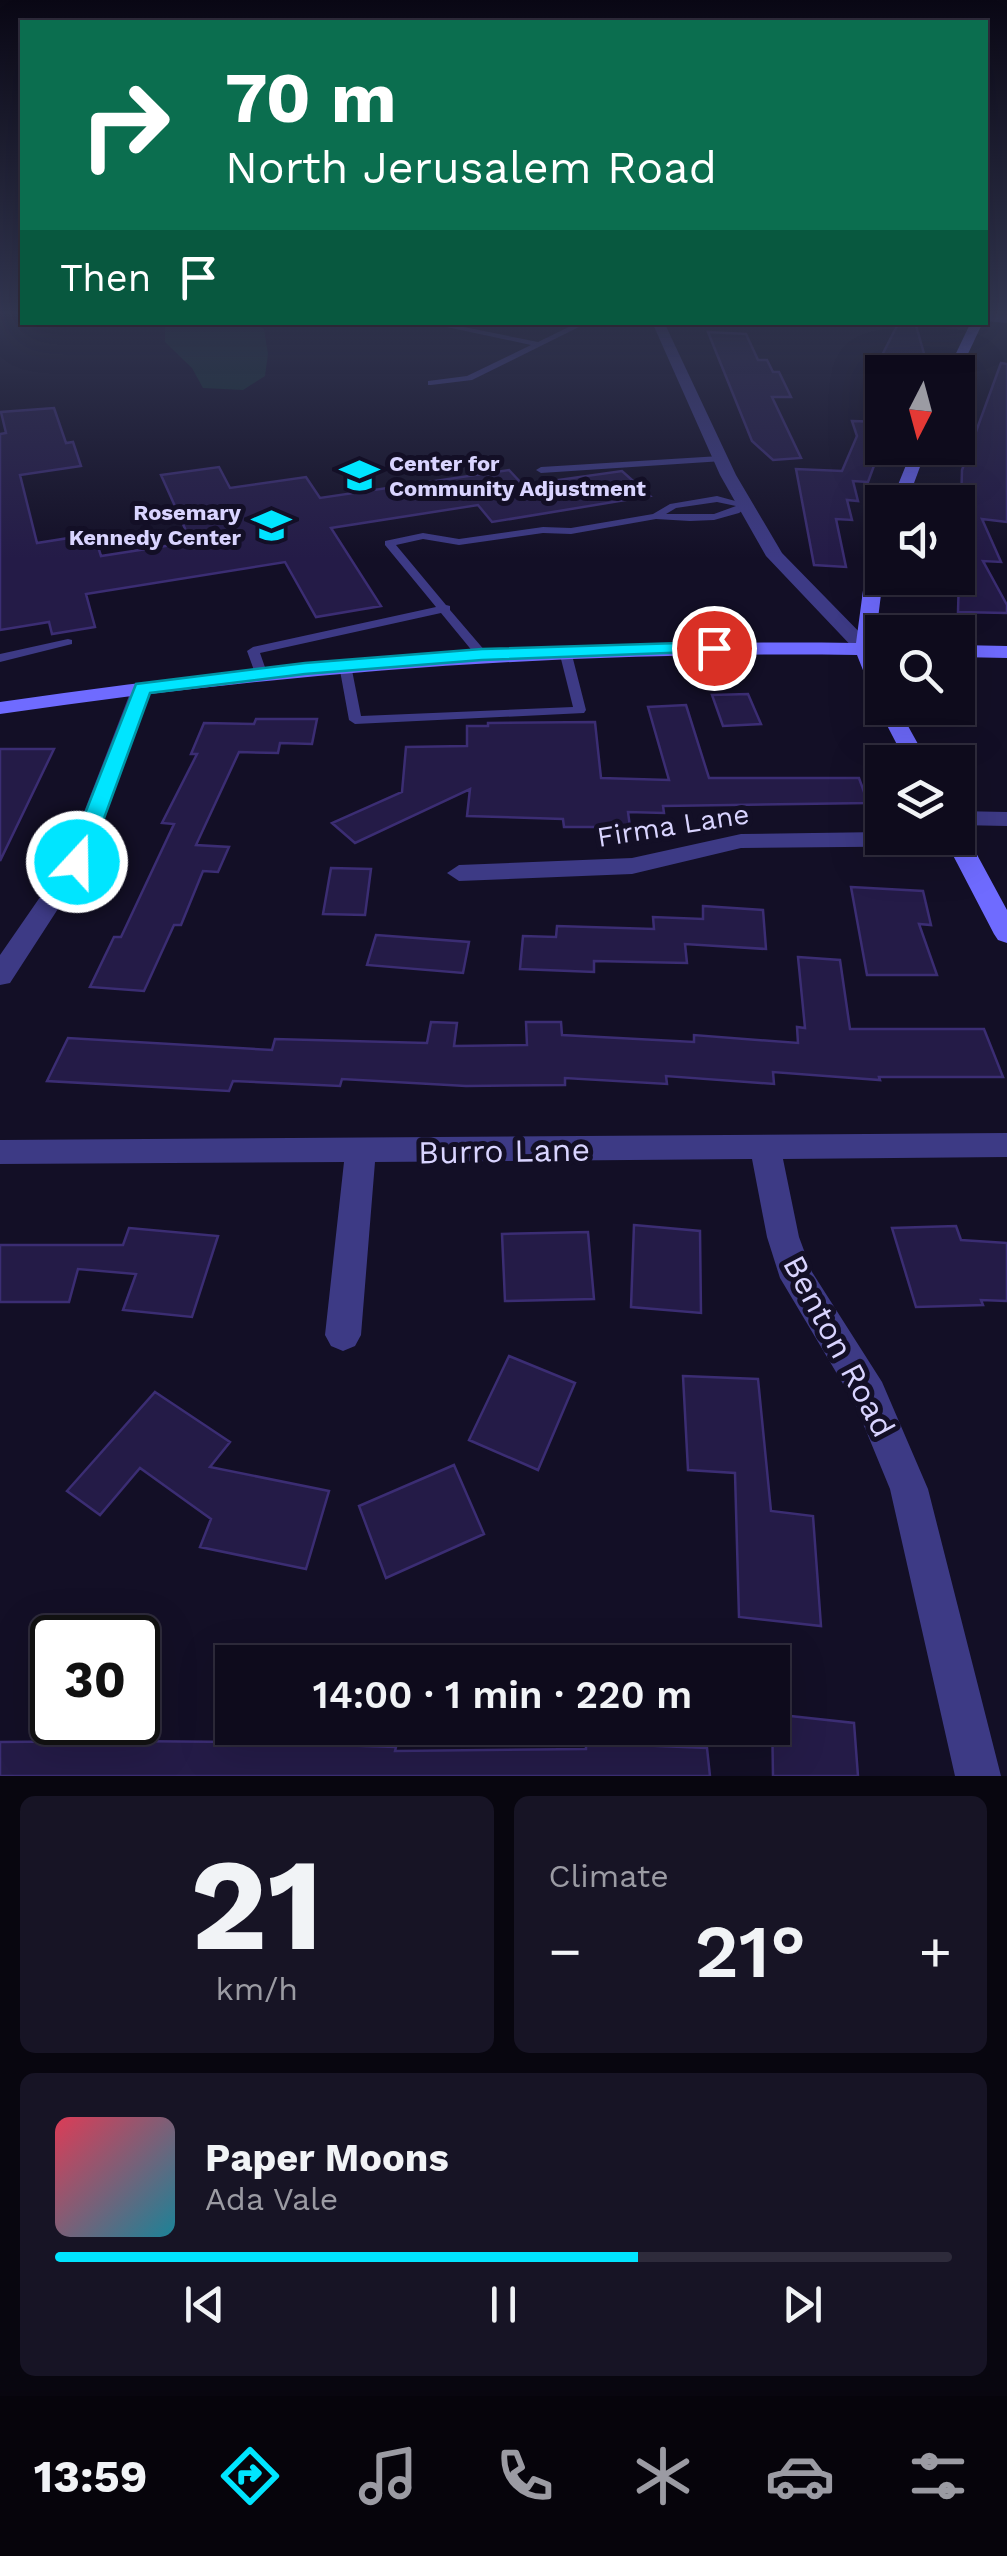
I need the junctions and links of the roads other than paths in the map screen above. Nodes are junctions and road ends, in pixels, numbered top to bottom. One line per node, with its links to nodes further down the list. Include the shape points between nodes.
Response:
1 (691, 394): 2 (street)
2 (720, 459): 3 (lane); 4 (street)
3 (541, 470)
4 (745, 505): 5 (lane, via 717,500 571,530 389,543); 6 (street, via 775,556)
5 (446, 608): 12 (lane); 15 (lane, via 253,651)
6 (865, 641)
7 (68, 642): 13 (lane)
8 (865, 649): 9 (main road)
9 (564, 650): 12 (main road); 14 (lane, via 580,710 354,720)
10 (975, 651): 11 (main road)
11 (1007, 652)
12 (482, 654): 14 (main road)
13 (0, 658)
14 (345, 665): 15 (main road)
15 (262, 673): 16 (main road)
16 (142, 688): 17 (main road); 24 (street, via 77,862)
17 (0, 708)
18 (1007, 819): 19 (street, Firma Lane)
19 (975, 827)
20 (865, 836): 22 (street, Firma Lane, via 741,842 632,866)
21 (969, 855): 23 (main road)
22 (458, 873)
23 (1007, 934)
24 (0, 976)
25 (1007, 1145): 26 (street, Burro Lane)
26 (765, 1148): 28 (street, Burro Lane); 30 (street, Benton Road, via 797,1278 870,1394 909,1489)
27 (0, 1152): 28 (street, Burro Lane)
28 (360, 1152): 29 (street)
29 (343, 1335)
30 (978, 1776)

